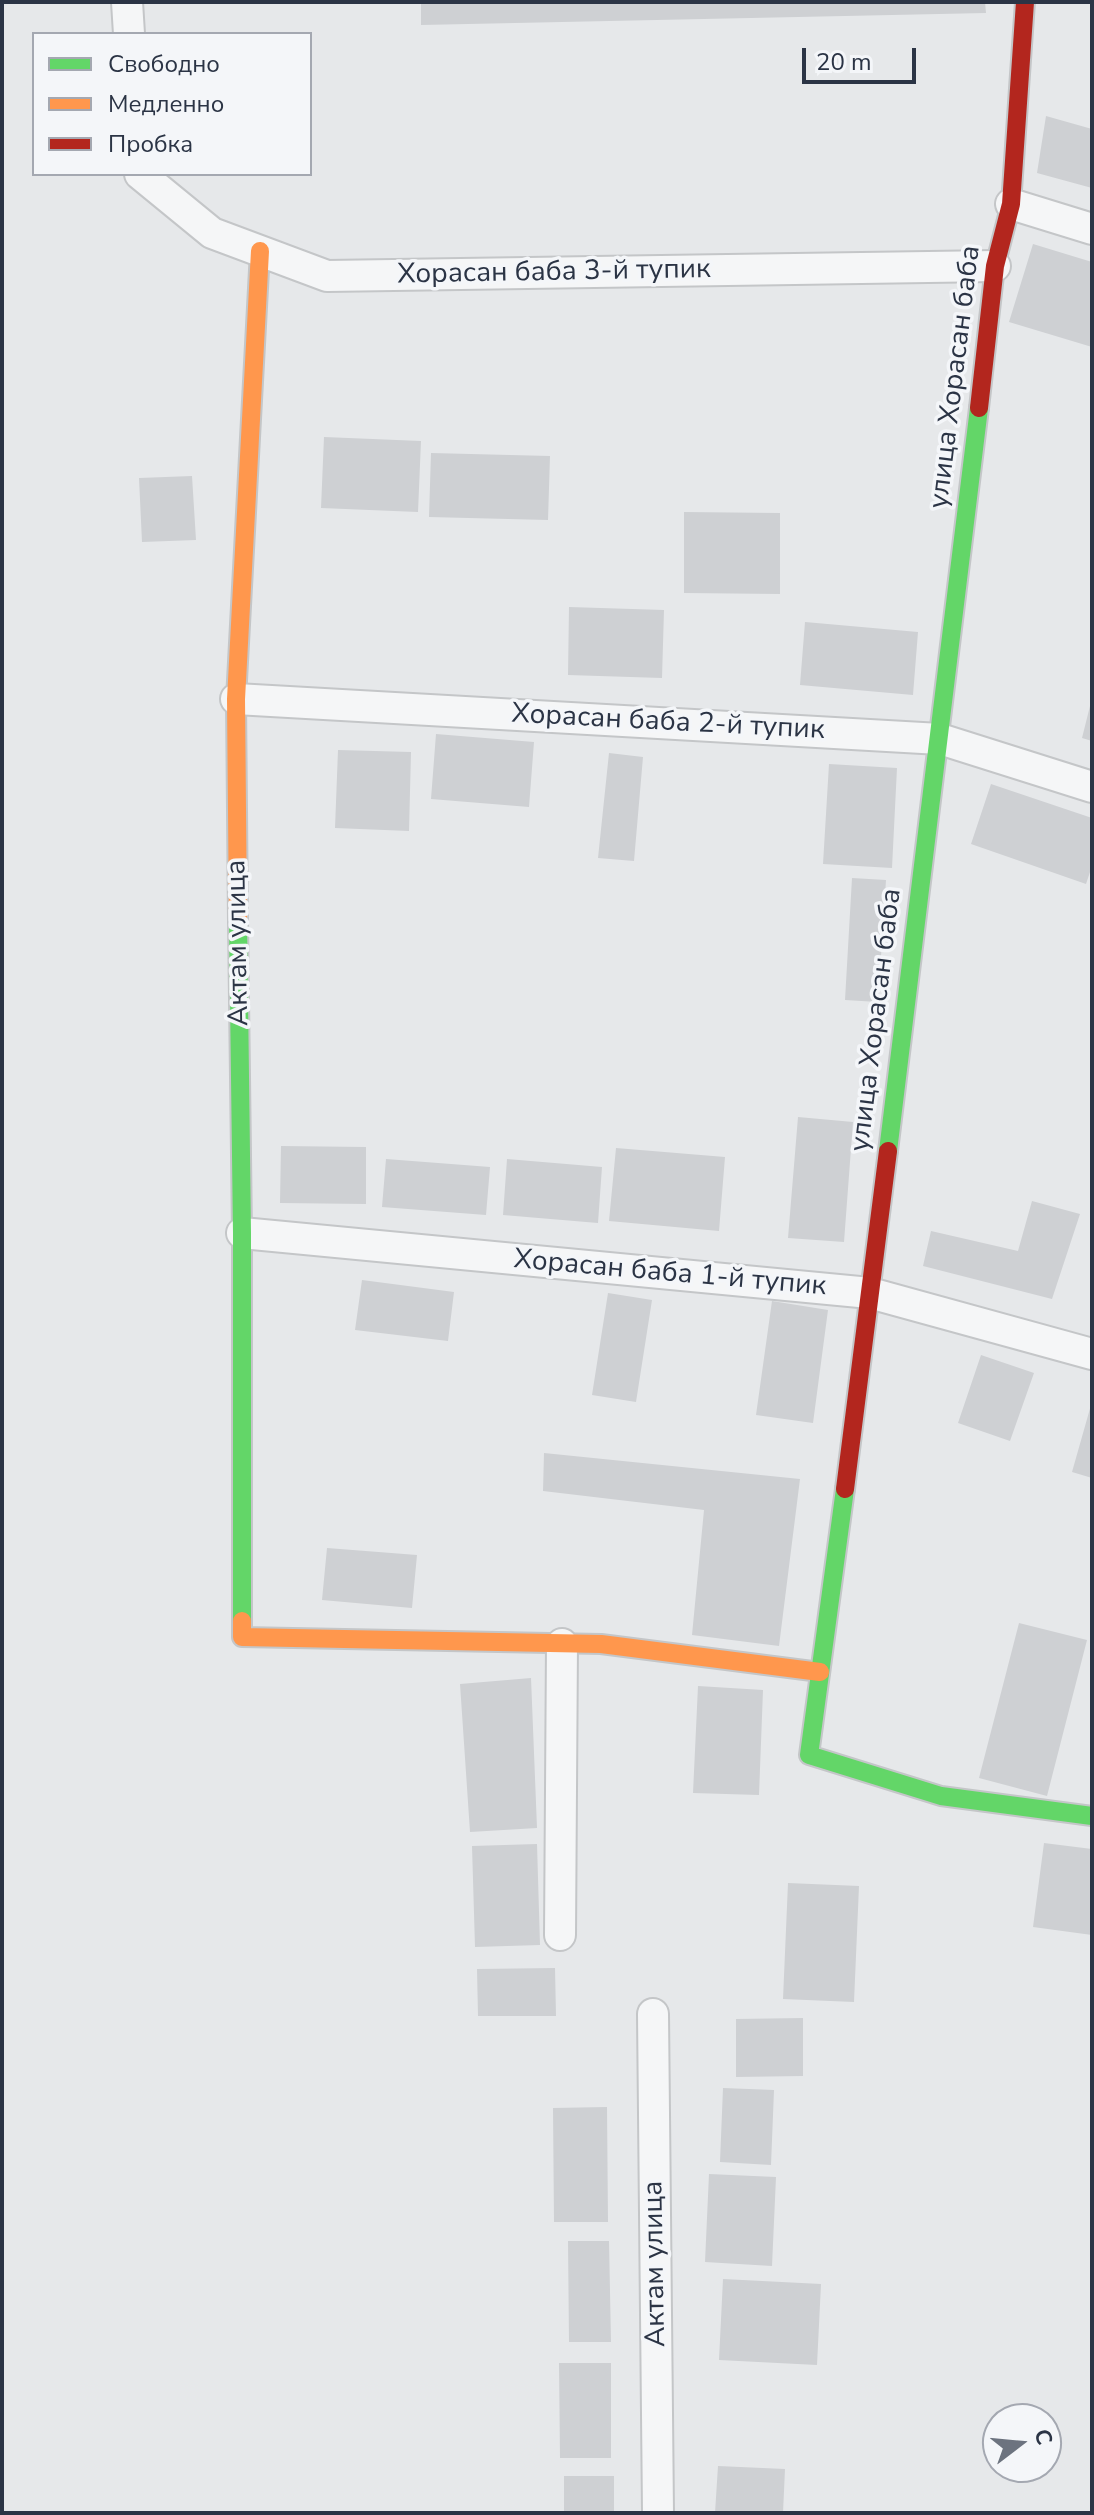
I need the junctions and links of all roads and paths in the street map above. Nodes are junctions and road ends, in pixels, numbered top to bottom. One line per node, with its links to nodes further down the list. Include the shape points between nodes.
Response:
1 (127, 2): 3 (street)
2 (1025, 2): 5 (street, улица Хорасан баба)
3 (129, 32)
4 (142, 176): 7 (street, Хорасан баба 3-й тупик, via 212,233)
5 (1011, 204): 6 (street); 8 (street, улица Хорасан баба)
6 (1092, 229)
7 (260, 251): 8 (street, Хорасан баба 3-й тупик, via 327,276); 9 (street, Актам улица)
8 (995, 266): 10 (street, улица Хорасан баба)
9 (236, 699): 10 (street, Хорасан баба 2-й тупик); 12 (street, Актам улица)
10 (940, 739): 11 (street, Хорасан баба 2-й тупик); 13 (street, улица Хорасан баба)
11 (1092, 787)
12 (242, 1233): 13 (street, Хорасан баба 1-й тупик); 15 (street, Актам улица, via 242,1637)
13 (870, 1293): 14 (street, Хорасан баба 1-й тупик); 16 (street, улица Хорасан баба)
14 (1092, 1354)
15 (562, 1644): 16 (street, via 601,1644); 18 (street)
16 (820, 1672): 17 (street, улица Хорасан баба, via 809,1755 941,1796)
17 (1092, 1816)
18 (560, 1935)
19 (653, 2014): 20 (street, Актам улица)
20 (658, 2513)

